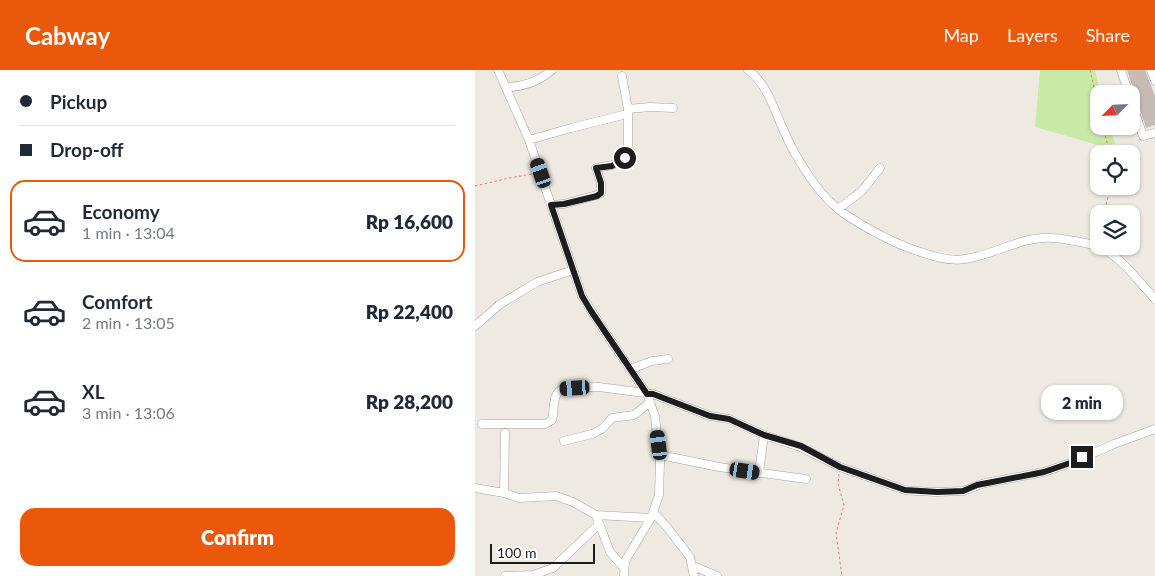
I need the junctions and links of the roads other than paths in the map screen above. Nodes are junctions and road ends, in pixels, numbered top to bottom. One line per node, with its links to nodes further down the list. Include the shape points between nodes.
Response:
1 (498, 70): 9 (street)
2 (552, 70): 9 (street, via 530,84)
3 (748, 70): 17 (street, via 769,95 793,150)
4 (1121, 70): 8 (street)
5 (1151, 70): 7 (street)
6 (622, 76): 11 (street)
7 (1155, 81)
8 (1126, 85)
9 (506, 86): 14 (street)
10 (673, 108): 11 (street, via 650,107)
11 (628, 111): 14 (street); 16 (street, via 628,155 612,166 596,168 601,193)
12 (1140, 127): 13 (street, via 1143,136)
13 (1155, 133)
14 (529, 140): 16 (street)
15 (880, 168): 17 (street, via 862,191)
16 (551, 205): 18 (street)
17 (838, 209): 19 (street, via 890,240 945,258 963,260 1029,240 1051,238 1093,244 1119,261)
18 (573, 270): 20 (street, via 537,282 499,305); 22 (street, via 582,296)
19 (1155, 299)
20 (475, 326)
21 (668, 359): 22 (street)
22 (631, 368): 23 (street)
23 (647, 394): 24 (street); 25 (street, via 599,387 565,388 556,394 552,420 545,424); 28 (street, via 710,416 729,419)
24 (650, 402): 29 (street, via 634,416 612,418 592,434); 30 (street)
25 (481, 424)
26 (1155, 429): 28 (street, via 1044,472 955,492 905,490 840,467 801,446)
27 (505, 433): 34 (street)
28 (764, 435): 31 (street)
29 (563, 441)
30 (660, 455): 31 (street); 36 (street, via 660,486)
31 (759, 473): 32 (street)
32 (806, 479)
33 (475, 488): 34 (street)
34 (504, 493): 35 (street, via 519,498 555,496)
35 (596, 515): 36 (street); 37 (street)
36 (653, 515): 38 (street, via 667,527); 39 (street, via 625,561)
37 (599, 524): 39 (street, via 610,552); 40 (street, via 553,568 533,575)
38 (693, 566): 41 (street); 42 (street)
39 (624, 572)
40 (505, 576)
41 (693, 576)
42 (717, 576)

